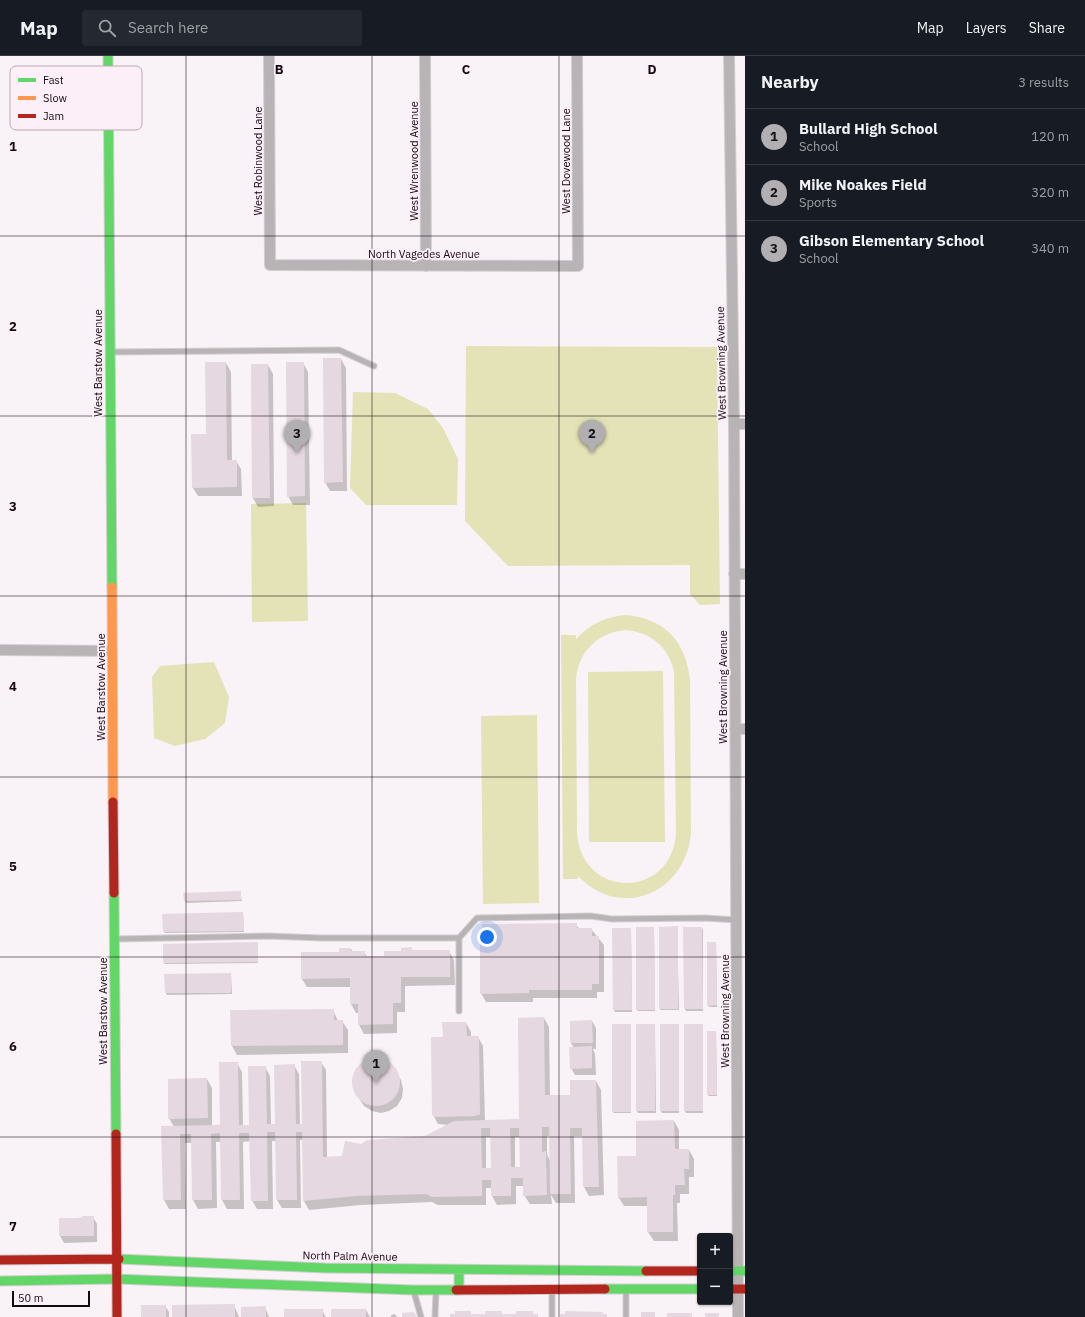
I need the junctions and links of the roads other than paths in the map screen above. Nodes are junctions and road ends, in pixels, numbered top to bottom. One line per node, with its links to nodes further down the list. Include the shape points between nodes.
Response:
1 (108, 56): 6 (main road, West Barstow Avenue)
2 (269, 56): 8 (street, West Robinwood Lane)
3 (425, 56): 9 (street, West Wrenwood Avenue)
4 (577, 56): 10 (street, West Dovewood Lane)
5 (729, 56): 13 (street, West Browning Avenue)
6 (108, 66)
7 (108, 130): 11 (main road, West Barstow Avenue)
8 (270, 265): 9 (street, North Vagedes Avenue)
9 (426, 266): 10 (street, North Vagedes Avenue)
10 (578, 266)
11 (110, 352): 12 (lane, via 339,350); 18 (main road, West Barstow Avenue)
12 (374, 366)
13 (734, 424): 14 (street); 15 (street, West Browning Avenue)
14 (745, 424)
15 (734, 574): 16 (street); 19 (street, West Browning Avenue)
16 (745, 574)
17 (0, 650): 18 (street)
18 (112, 651): 23 (main road, West Barstow Avenue)
19 (740, 729): 20 (street, West Browning Avenue)
20 (741, 881): 21 (street, West Browning Avenue)
21 (737, 920): 22 (lane, via 612,919 591,916 477,918); 25 (street, West Browning Avenue)
22 (459, 938): 23 (lane, via 268,936); 24 (lane)
23 (115, 939): 26 (main road, West Barstow Avenue)
24 (459, 1011)
25 (742, 1178): 30 (street, West Browning Avenue)
26 (117, 1259): 27 (main road, North Palm Avenue); 28 (main road, North Palm Avenue, via 325,1268); 31 (main road, West Barstow Avenue)
27 (0, 1260)
28 (459, 1270): 29 (main road, North Palm Avenue); 39 (main road)
29 (697, 1271)
30 (738, 1271): 36 (street, West Browning Avenue)
31 (116, 1279): 32 (main road); 37 (main road); 40 (main road, West Barstow Avenue)
32 (0, 1281)
33 (552, 1289): 34 (main road); 39 (main road); 43 (lane)
34 (626, 1289): 35 (main road); 44 (lane)
35 (697, 1289)
36 (738, 1289): 45 (street, West Browning Avenue)
37 (413, 1290): 38 (main road); 41 (lane)
38 (436, 1290): 39 (main road); 42 (lane)
39 (458, 1290)
40 (117, 1317)
41 (421, 1317)
42 (436, 1317)
43 (552, 1317)
44 (626, 1317)
45 (738, 1317)

